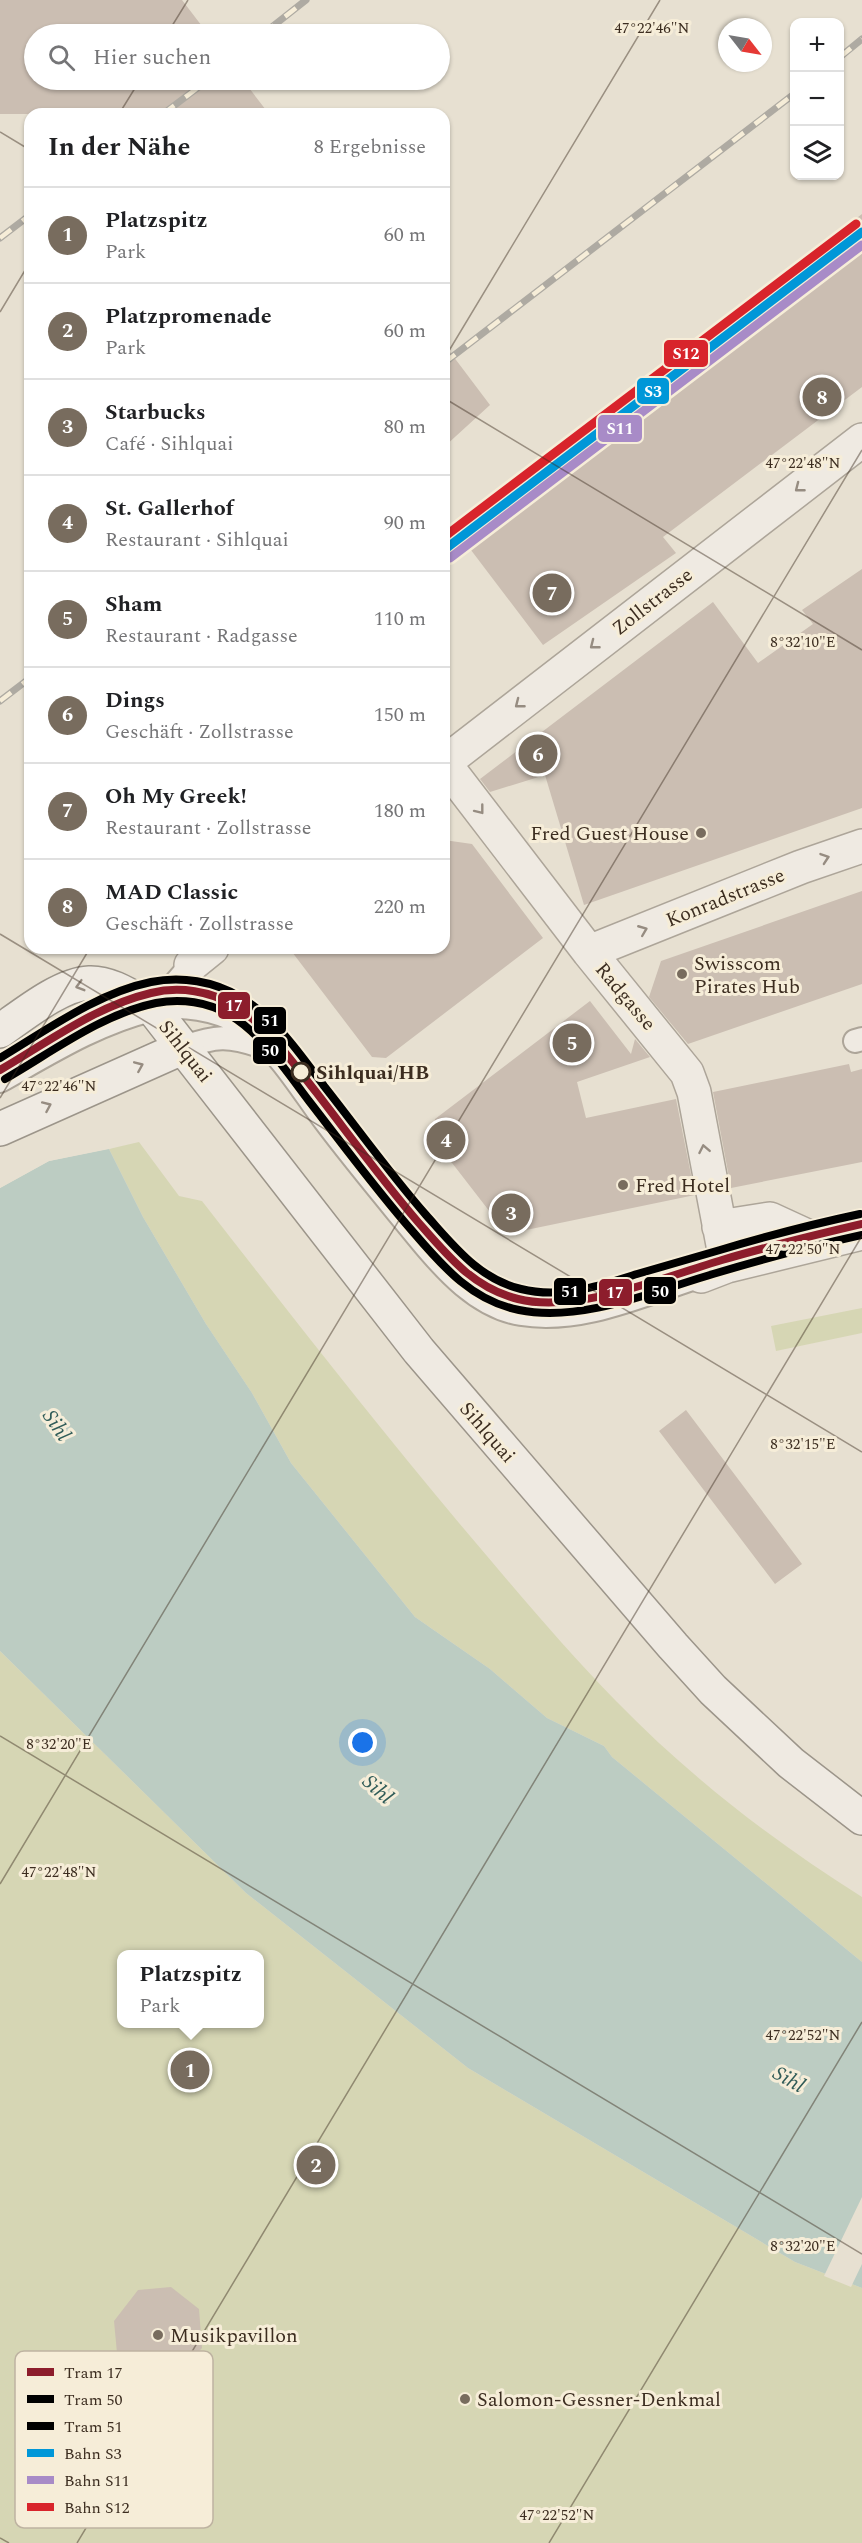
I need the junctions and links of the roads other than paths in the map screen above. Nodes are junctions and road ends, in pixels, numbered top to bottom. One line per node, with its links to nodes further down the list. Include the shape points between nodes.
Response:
1 (862, 440): 2 (street, Zollstrasse, one-way to 2)
2 (450, 758)
3 (450, 771): 5 (street, Radgasse, one-way to 5)
4 (862, 846): 5 (street, Konradstrasse, one-way to 4)
5 (589, 952): 13 (street, Radgasse, one-way to 5, via 687,1073)
6 (201, 956): 7 (lane)
7 (153, 1009): 8 (street, one-way to 8, via 117,989 89,983 35,1006); 9 (street, Sihlquai); 10 (lane, via 189,1008 219,1013 244,1026); 11 (lane, via 65,1045)
8 (0, 1031)
9 (184, 1047): 10 (lane, via 213,1037 235,1038); 12 (street, one-way to 9); 17 (street, Sihlquai, via 419,1351 673,1646 713,1690 791,1763)
10 (272, 1051): 16 (lane, via 437,1260 486,1301 520,1314 555,1317 596,1310)
11 (0, 1081)
12 (0, 1129)
13 (719, 1227): 15 (street, via 770,1219); 16 (street, Radgasse)
14 (862, 1233): 15 (street)
15 (820, 1242): 16 (street)
16 (714, 1271)
17 (859, 1813)

